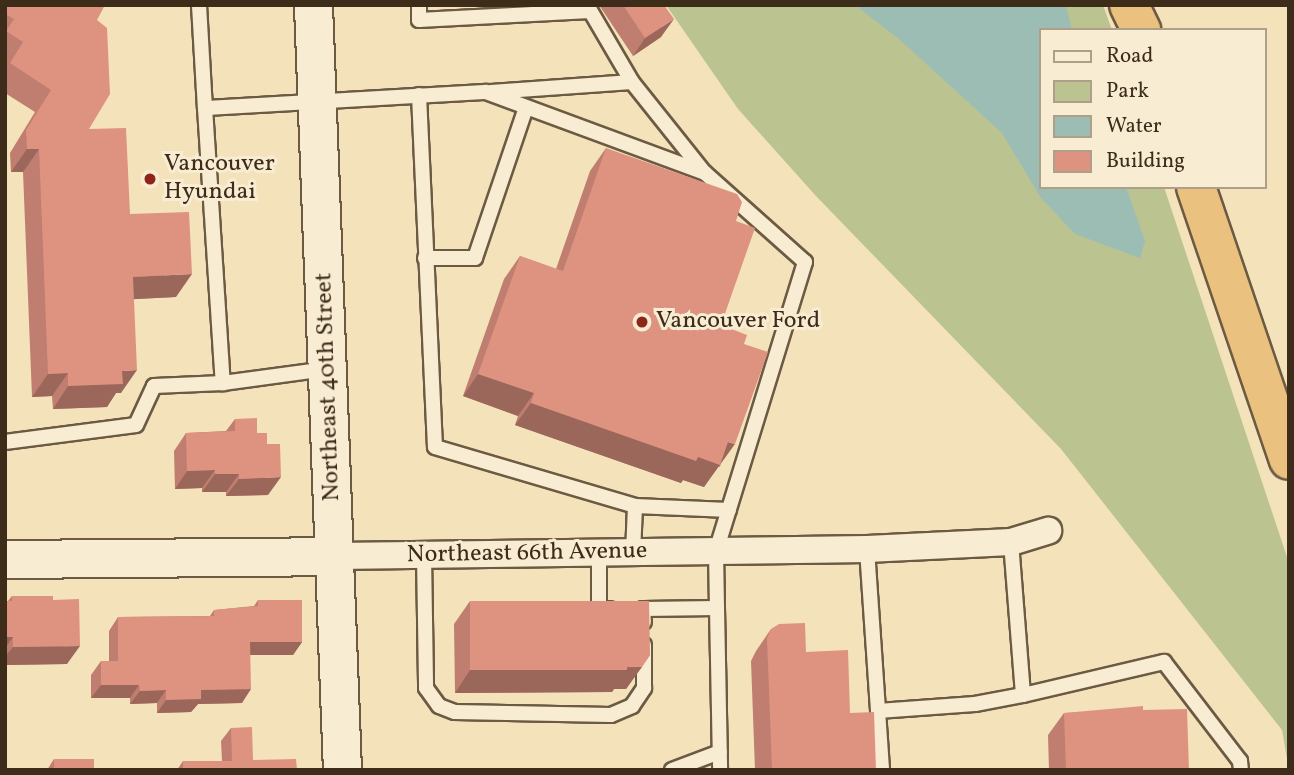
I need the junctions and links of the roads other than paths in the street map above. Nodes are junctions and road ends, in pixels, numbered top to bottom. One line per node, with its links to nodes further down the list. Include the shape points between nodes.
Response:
1 (199, 5): 14 (lane)
2 (313, 5): 12 (street, Northeast 40th Street)
3 (419, 5): 6 (lane, via 419,20)
4 (1129, 5): 7 (highway)
5 (1145, 5): 8 (highway)
6 (588, 8): 9 (lane)
7 (1139, 28)
8 (1148, 28)
9 (632, 82): 10 (lane); 15 (lane)
10 (486, 92): 11 (lane); 13 (lane)
11 (419, 95): 12 (lane); 17 (lane)
12 (317, 100): 14 (lane); 18 (street, Northeast 40th Street)
13 (526, 107): 15 (lane); 17 (lane, via 475,258)
14 (205, 108): 19 (lane)
15 (705, 173): 23 (lane, via 806,262)
16 (1197, 189): 21 (highway)
17 (425, 258): 22 (lane, via 435,447)
18 (328, 369): 19 (lane); 31 (street, Northeast 40th Street)
19 (223, 383): 20 (lane, via 154,386 136,425)
20 (5, 442)
21 (1289, 460)
22 (635, 506): 23 (lane); 28 (lane)
23 (729, 510): 27 (lane)
24 (1048, 531): 25 (street, Northeast 66th Avenue)
25 (1011, 542): 26 (street, Northeast 66th Avenue); 35 (lane)
26 (867, 549): 27 (street, Northeast 66th Avenue); 36 (lane)
27 (716, 551): 28 (street, Northeast 66th Avenue); 33 (lane)
28 (633, 552): 29 (street, Northeast 66th Avenue)
29 (598, 553): 30 (street, Northeast 66th Avenue); 34 (lane, via 599,610)
30 (424, 555): 31 (street, Northeast 66th Avenue); 34 (lane, via 426,688 439,706 455,712 611,715 632,706 644,688)
31 (336, 556): 32 (street, Northeast 66th Avenue); 38 (street, Northeast 40th Street)
32 (5, 559)
33 (718, 608): 34 (lane); 37 (lane)
34 (632, 609)
35 (1023, 695): 36 (lane, via 975,705); 42 (lane, via 1164,662 1240,761)
36 (878, 711): 41 (lane)
37 (720, 752): 39 (lane); 40 (lane)
38 (342, 770)
39 (672, 770)
40 (720, 770)
41 (882, 770)
42 (1241, 770)

